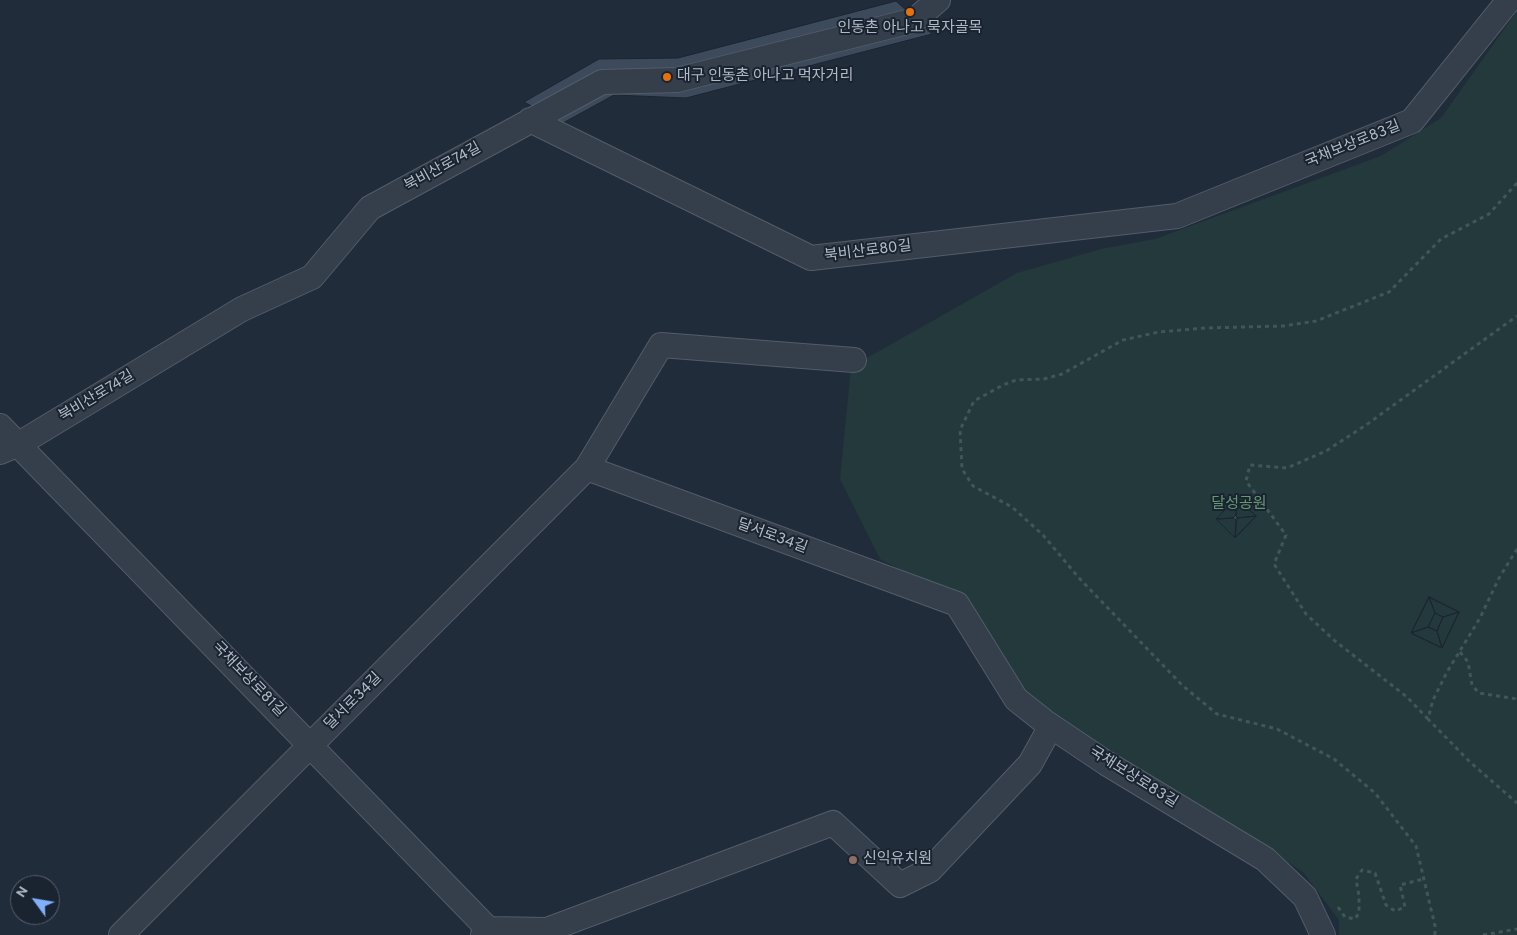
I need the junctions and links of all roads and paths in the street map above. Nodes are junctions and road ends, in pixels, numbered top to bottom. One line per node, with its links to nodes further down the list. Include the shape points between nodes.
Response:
1 (938, 0): 3 (street, 북비산로74길, via 915,20 677,80 602,82)
2 (1509, 0): 5 (street, 국채보상로83길, via 1412,121)
3 (530, 120): 5 (street, 북비산로80길, via 811,258); 9 (street, 북비산로74길, via 370,208 312,277 242,309)
4 (1517, 183): 19 (path, via 1488,214 1440,239 1389,292 1316,321 1284,326 1168,331 1123,340 1062,374 1044,379 1016,380 974,401 960,430 962,469 973,486 1012,507 1043,535 1079,578 1183,686 1217,714 1277,729 1334,759 1375,793 1416,846)
5 (1177, 216)
6 (1517, 316): 15 (path, via 1326,451 1287,468 1250,465 1246,482 1286,535 1274,564 1306,614 1334,641 1407,697)
7 (854, 360): 10 (street, 달서로34길, via 661,345)
8 (0, 426): 9 (street, 국채보상로81길)
9 (10, 448): 17 (street, 국채보상로81길)
10 (587, 468): 12 (street, 달서로34길); 17 (street, 달서로34길)
11 (1517, 549): 13 (path)
12 (958, 604): 16 (street, 국채보상로83길, via 1016,699)
13 (1460, 652): 14 (path, via 1468,662 1472,685 1479,693); 15 (path, via 1433,700)
14 (1517, 699)
15 (1428, 719): 18 (path)
16 (1051, 726): 20 (street, 국채보상로83길, via 1265,859 1305,897); 22 (street, via 1030,764 930,870 900,885 833,823 547,930)
17 (310, 745): 22 (street, 국채보상로81길); 23 (street, 달서로34길)
18 (1517, 803)
19 (1423, 879): 20 (path, via 1400,885 1404,907 1395,911 1386,905 1375,873 1362,870 1356,879 1359,913 1355,919 1345,917 1337,904); 24 (path)
20 (1319, 925)
21 (1517, 928): 25 (path)
22 (489, 933)
23 (121, 935)
24 (1435, 935)
25 (1483, 935)

